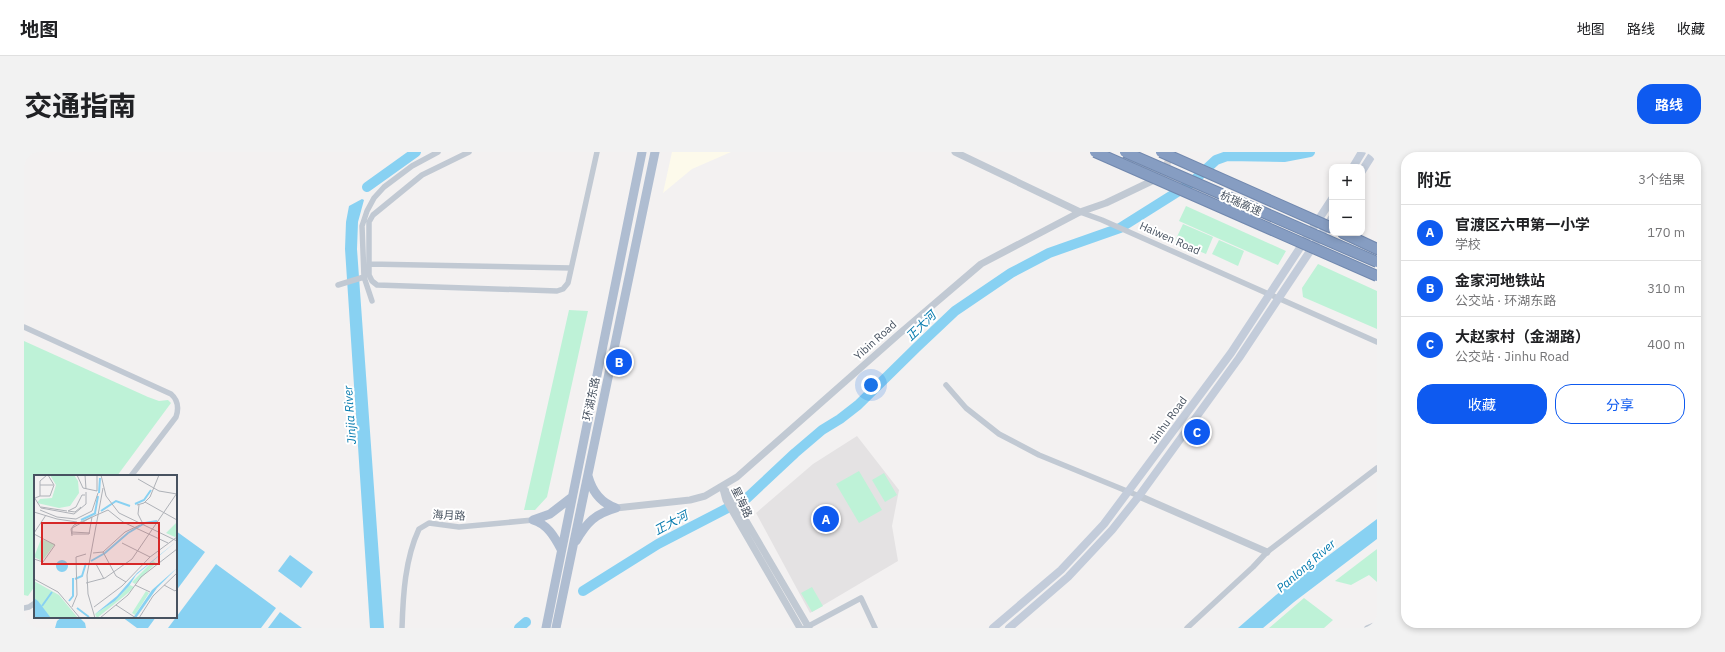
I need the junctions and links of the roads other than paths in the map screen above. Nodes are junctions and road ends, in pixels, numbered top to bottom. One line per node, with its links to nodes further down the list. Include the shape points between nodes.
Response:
1 (438, 152): 25 (street, via 396,177 374,198 362,226)
2 (469, 152): 22 (street, via 422,175 373,215 369,222)
3 (596, 152): 23 (street)
4 (642, 152): 39 (main road, 环湖东路)
5 (655, 152): 34 (main road, 环湖东路)
6 (955, 152): 16 (street, Haiwen Road)
7 (1095, 152): 24 (highway, 杭瑞高速, bridge)
8 (1125, 152): 21 (highway, 杭瑞高速, bridge)
9 (1160, 152): 18 (highway, bridge)
10 (1362, 152): 12 (main road)
11 (1374, 152): 13 (main road)
12 (1355, 164)
13 (1365, 166)
14 (1154, 180): 16 (street, Yibin Road, via 1106,203)
15 (1331, 200): 27 (main road, Jinhu Road)
16 (1080, 212): 27 (street, Haiwen Road); 36 (street, Yibin Road, via 981,264 965,276 737,477)
17 (1329, 223): 28 (main road, Jinhu Road)
18 (1329, 227)
19 (1349, 236): 20 (highway)
20 (1377, 250)
21 (1377, 262)
22 (369, 264): 23 (street); 23 (street, via 372,281 383,286 557,291 566,286)
23 (571, 268)
24 (1377, 276)
25 (361, 278): 26 (street); 29 (street)
26 (338, 285)
27 (1270, 294): 28 (street, Haiwen Road); 37 (main road, Jinhu Road, via 1231,353)
28 (1280, 298): 31 (street, Haiwen Road); 38 (main road, Jinhu Road, via 1240,358)
29 (372, 301)
30 (24, 328): 35 (street, via 175,398 178,407 176,416)
31 (1377, 342)
32 (946, 385): 37 (street, via 966,408 999,434 1039,455)
33 (1377, 468): 45 (street)
34 (588, 473): 40 (main road, via 590,483 597,494 609,506); 44 (main road, 环湖东路)
35 (132, 475)
36 (722, 487): 40 (street, Yibin Road, via 690,500); 41 (street, 星海路)
37 (1129, 492): 38 (street); 55 (main road, Jinhu Road, via 1104,524 1061,570)
38 (1139, 496): 45 (street); 56 (main road, Jinhu Road, via 1068,578)
39 (572, 497): 42 (main road, via 550,514); 43 (main road, 环湖东路)
40 (616, 508): 44 (main road, via 591,519)
41 (737, 512): 49 (street, 星海路); 53 (street, 星海路)
42 (533, 520): 43 (main road, via 541,522 551,532); 50 (street, 海月路, via 459,527 430,523 419,529 409,559)
43 (561, 549): 51 (main road, 环湖东路)
44 (572, 549): 52 (main road, 环湖东路)
45 (1267, 552): 57 (street)
46 (34, 604): 47 (street)
47 (24, 608)
48 (1377, 624): 58 (street)
49 (807, 627): 54 (street, via 861,598)
50 (402, 628)
51 (546, 628)
52 (556, 628)
53 (800, 628)
54 (875, 628)
55 (993, 628)
56 (1008, 628)
57 (1187, 628)
58 (1367, 628)

